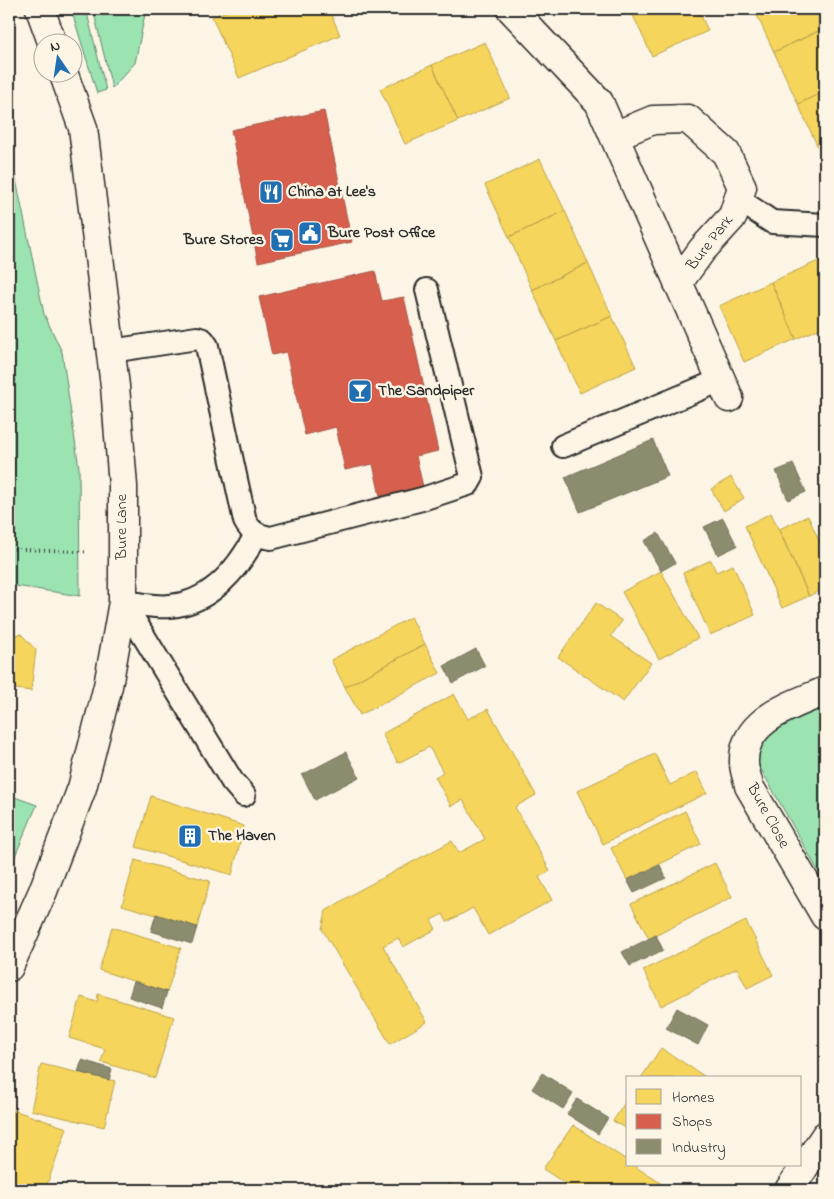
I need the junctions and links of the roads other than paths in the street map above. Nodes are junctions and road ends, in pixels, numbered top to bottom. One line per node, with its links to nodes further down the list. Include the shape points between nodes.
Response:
1 (40, 9): 3 (street)
2 (511, 9): 5 (street, Bure Park, via 599,102)
3 (48, 32)
4 (67, 82): 10 (street, Bure Lane, via 83,128)
5 (614, 136): 6 (street, Bure Park, via 653,120 688,120 726,153 742,188); 8 (street, Bure Park)
6 (738, 199): 7 (lane, via 772,222); 8 (street, Bure Park, via 733,216)
7 (825, 225)
8 (678, 283): 11 (street, Bure Park)
9 (427, 290): 13 (lane, via 472,477 468,484 422,500 271,538)
10 (111, 351): 13 (lane, via 160,342 203,340 207,346 245,521); 14 (street, Bure Lane, via 123,486)
11 (725, 389): 12 (lane)
12 (563, 446)
13 (256, 535): 14 (lane, via 237,567 193,602 168,607)
14 (123, 602): 16 (lane); 18 (street, Bure Lane, via 108,686 82,788 43,891)
15 (825, 691): 17 (street, Bure Close, via 763,722 749,738 744,763 749,786)
16 (244, 796)
17 (825, 916)
18 (9, 968)
19 (825, 1136): 20 (street)
20 (790, 1190)

